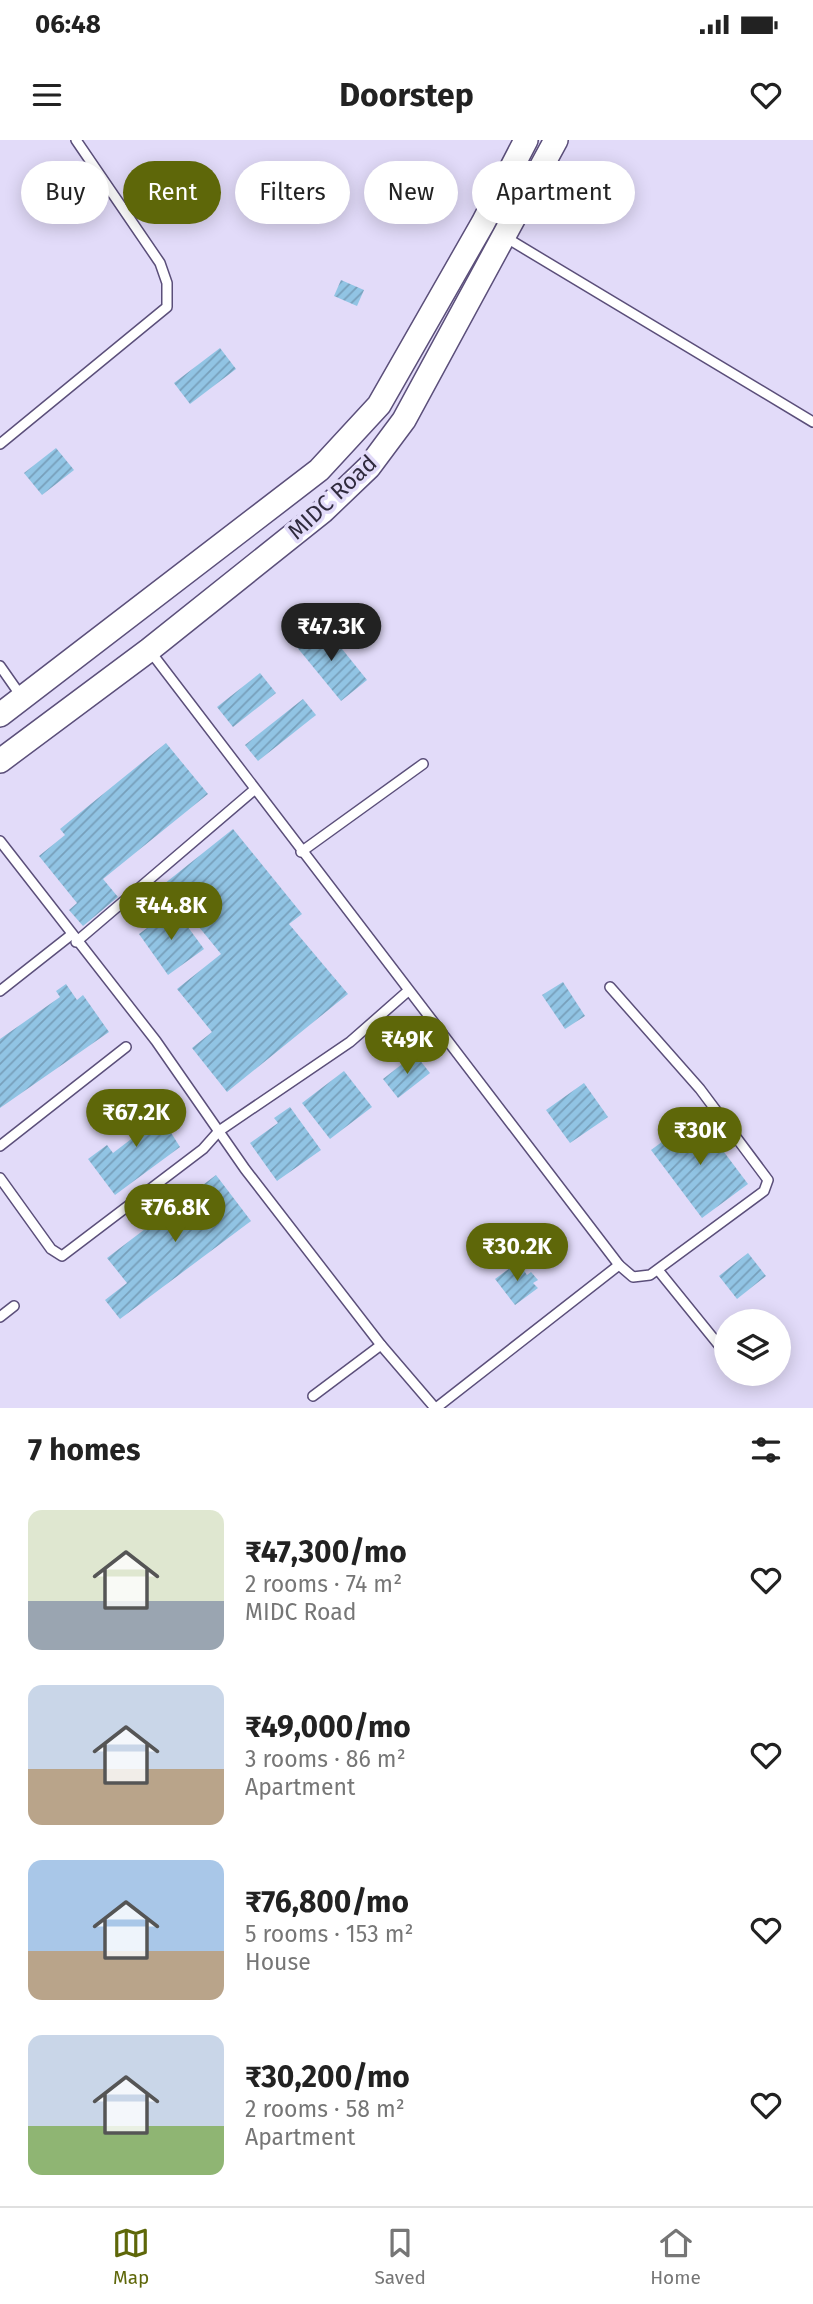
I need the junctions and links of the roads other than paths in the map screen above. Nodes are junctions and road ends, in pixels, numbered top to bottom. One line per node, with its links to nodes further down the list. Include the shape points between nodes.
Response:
1 (76, 140): 9 (lane, via 160,262 167,283 167,307)
2 (526, 140): 4 (street, MIDC Road)
3 (556, 140): 7 (street, MIDC Road)
4 (515, 161)
5 (482, 224): 12 (street, MIDC Road, via 379,405 319,470)
6 (485, 224): 7 (lane)
7 (506, 237): 8 (lane); 10 (street, MIDC Road, via 404,420 369,467 323,512)
8 (813, 422)
9 (0, 444)
10 (149, 650): 14 (street, MIDC Road); 16 (lane)
11 (0, 666): 12 (lane)
12 (22, 698): 13 (street, MIDC Road)
13 (0, 715)
14 (0, 761)
15 (423, 764): 18 (lane)
16 (254, 790): 18 (lane); 19 (lane)
17 (0, 841): 19 (lane)
18 (301, 852): 22 (lane)
19 (73, 938): 21 (lane); 24 (lane, via 156,1041)
20 (610, 987): 28 (lane, via 700,1089 768,1180 764,1191)
21 (0, 991)
22 (408, 991): 24 (lane, via 350,1042); 27 (lane)
23 (126, 1047): 25 (lane)
24 (219, 1131): 26 (lane, via 203,1149 62,1256 51,1249); 32 (lane)
25 (0, 1146)
26 (0, 1178)
27 (619, 1265): 28 (lane, via 633,1277); 34 (lane)
28 (658, 1270): 31 (lane)
29 (14, 1306): 30 (lane)
30 (0, 1317)
31 (714, 1339)
32 (381, 1345): 33 (lane); 34 (lane)
33 (313, 1396)
34 (436, 1408)

